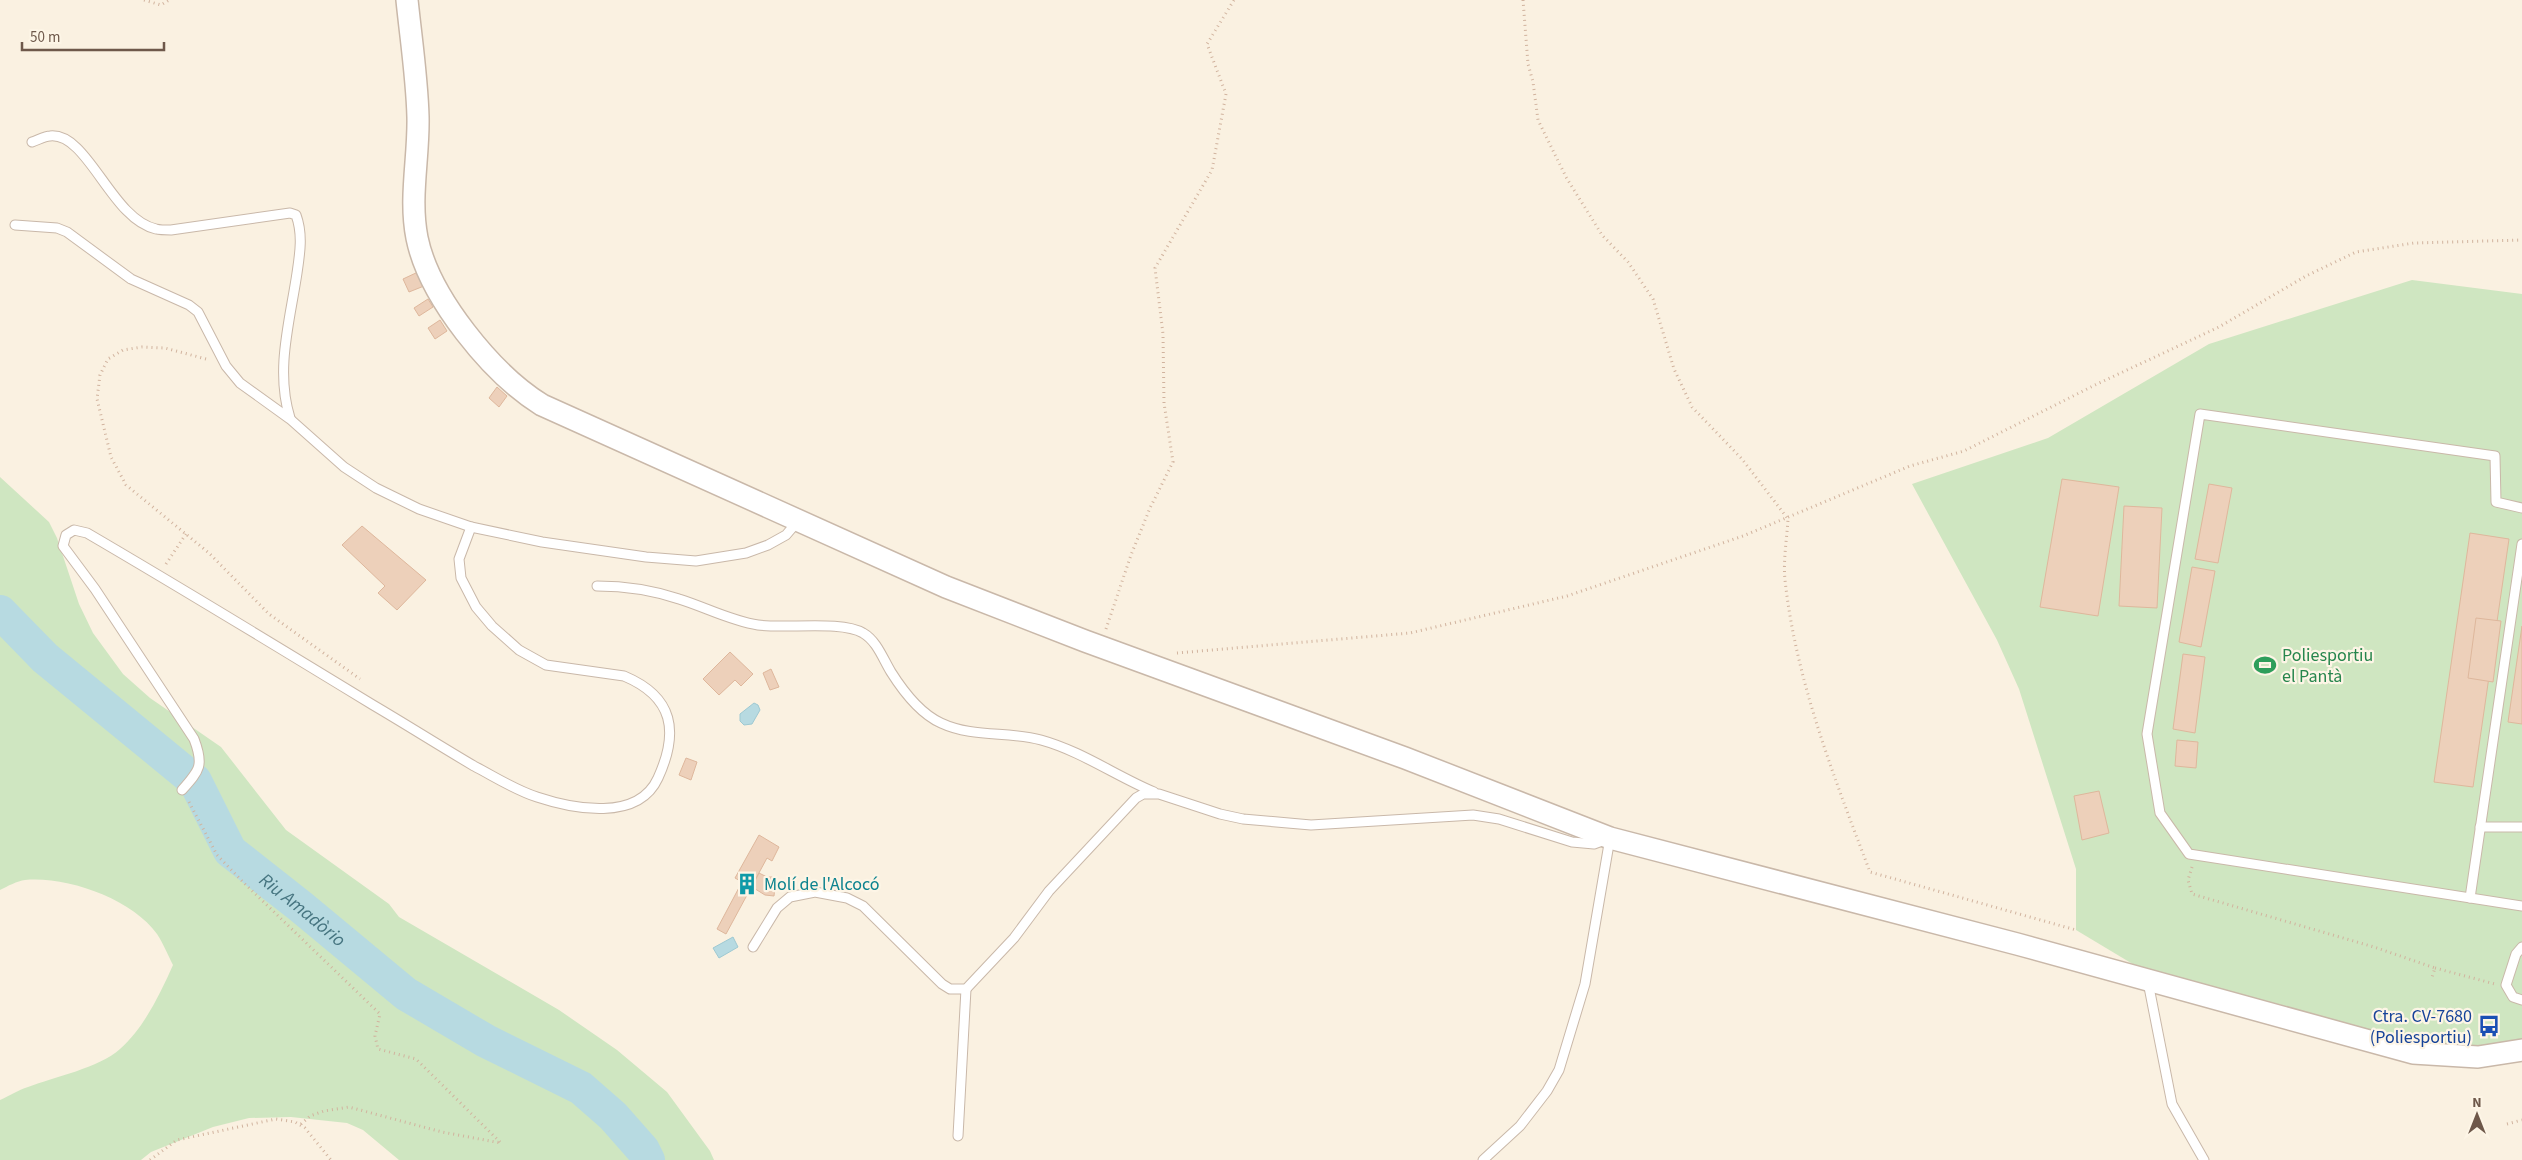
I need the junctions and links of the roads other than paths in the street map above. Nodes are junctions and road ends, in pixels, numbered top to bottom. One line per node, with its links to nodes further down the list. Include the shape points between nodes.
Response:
1 (406, 0): 6 (street, via 416,71 418,119 414,177 417,239 438,292 453,314 504,376 542,405)
2 (32, 142): 4 (lane, via 51,136 69,140 84,154 114,198 154,229 171,230 290,213 296,215 300,226 300,248 282,378)
3 (15, 225): 4 (lane, via 57,228 67,232 131,279 189,305 198,312 226,366 240,382)
4 (290, 419): 7 (lane, via 344,467 376,488 419,509)
5 (2522, 508): 15 (lane, via 2496,502 2495,456 2200,414 2147,734 2160,814 2188,854)
6 (799, 520): 7 (lane, via 786,535 746,553 696,561 542,542); 14 (street, via 946,587)
7 (471, 528): 10 (lane, via 459,559 461,578 476,607 492,626 519,650 546,665 624,676 636,681 662,702 668,715 670,743 656,783 637,800 614,807 580,808 538,797 500,780 159,575 87,533 74,530 66,535 63,546 194,739 201,761 198,773)
8 (2522, 544): 12 (lane)
9 (597, 586): 11 (lane, via 654,592 755,625 839,627 862,632 918,706 939,722 963,731 1041,740)
10 (182, 790)
11 (1159, 794): 14 (lane, via 1220,814 1266,823 1311,826 1473,815 1572,842 1594,844); 20 (lane, via 1143,794 1136,798 1049,891 1014,938)
12 (2480, 827): 13 (lane); 15 (lane)
13 (2522, 827)
14 (1610, 838): 19 (street, via 2016,944); 24 (lane, via 1585,984 1559,1070 1520,1126)
15 (2470, 898): 16 (lane)
16 (2522, 906)
17 (753, 947): 20 (lane, via 777,908 790,897 815,892 847,898 864,906 942,984 950,989)
18 (2522, 947): 21 (lane, via 2507,977 2507,987 2513,997)
19 (2148, 982): 22 (street, via 2413,1053 2478,1057); 25 (lane, via 2172,1104)
20 (966, 989): 23 (lane)
21 (2522, 1000)
22 (2522, 1050)
23 (958, 1136)
24 (1483, 1160)
25 (2204, 1160)

